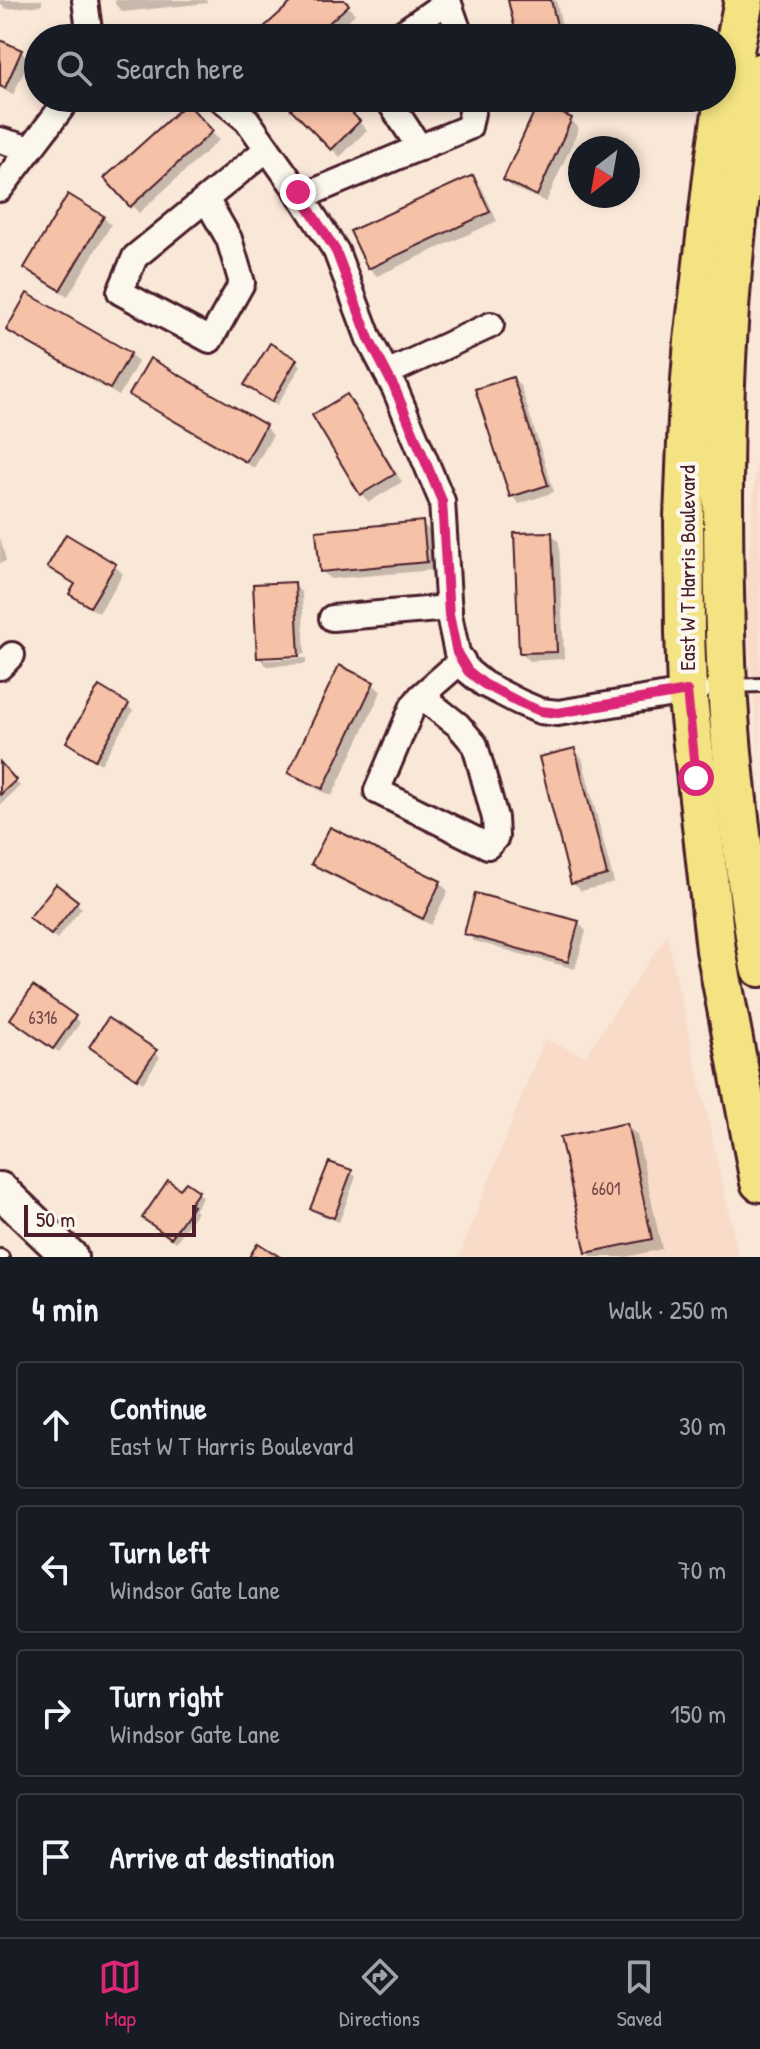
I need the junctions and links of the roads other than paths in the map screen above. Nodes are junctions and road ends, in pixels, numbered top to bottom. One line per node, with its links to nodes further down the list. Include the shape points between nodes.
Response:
1 (85, 0): 3 (street)
2 (741, 16): 6 (main road, East W T Harris Boulevard)
3 (88, 24)
4 (415, 24): 5 (street, via 448,1)
5 (456, 24)
6 (736, 42)
7 (760, 73): 25 (main road, East W T Harris Boulevard, via 732,262 723,427 723,519)
8 (58, 112): 15 (street)
9 (237, 112): 16 (street)
10 (396, 112): 14 (street)
11 (472, 112): 14 (street, via 469,127)
12 (723, 112): 26 (main road, East W T Harris Boulevard, via 702,260 688,419)
13 (0, 140): 15 (street)
14 (420, 148): 18 (street)
15 (30, 149): 17 (street)
16 (267, 149): 18 (street); 19 (street)
17 (0, 189)
18 (301, 197): 21 (street, via 336,251)
19 (206, 199): 19 (street, via 135,257 120,292 210,340 242,283 229,239)
20 (491, 325): 21 (street)
21 (387, 373): 22 (street, via 442,501)
22 (449, 608): 23 (street); 24 (street)
23 (332, 618)
24 (462, 660): 26 (street, via 484,684 540,711 577,711); 27 (street)
25 (744, 686): 26 (street); 28 (main road, East W T Harris Boulevard, via 740,826)
26 (687, 691): 29 (main road, East W T Harris Boulevard, via 716,950)
27 (421, 696): 27 (street, via 377,791 488,846 496,837 495,818 475,745)
28 (760, 967)
29 (760, 1182)
30 (0, 1190): 31 (street)
31 (61, 1253)

